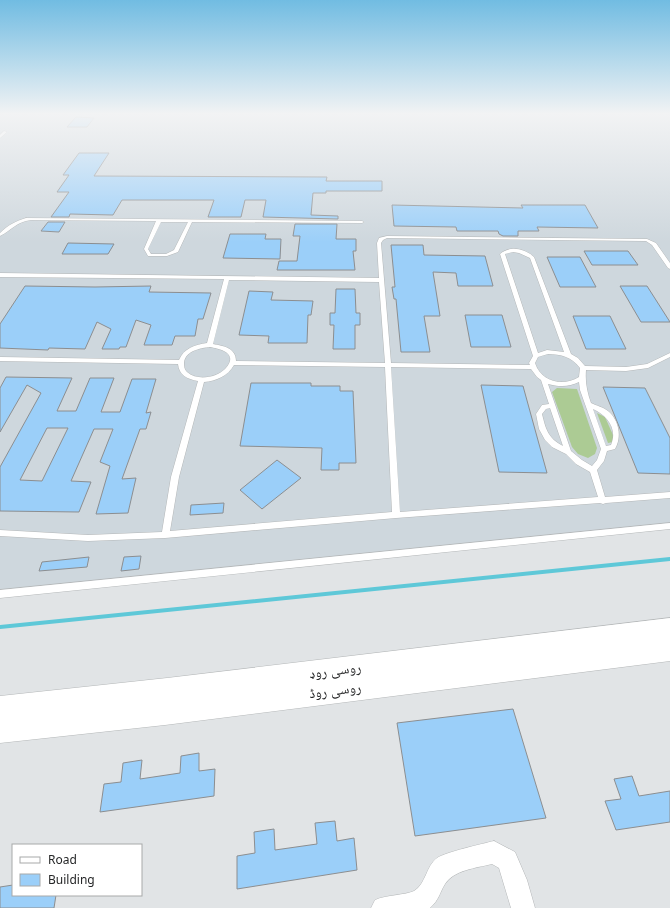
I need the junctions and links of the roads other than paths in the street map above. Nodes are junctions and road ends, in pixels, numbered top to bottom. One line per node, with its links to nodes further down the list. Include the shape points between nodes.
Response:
1 (159, 220): 2 (lane); 2 (lane, via 146,249 150,255 167,255 176,251); 4 (lane, via 22,220 13,224)
2 (191, 220): 3 (lane)
3 (362, 222)
4 (0, 236)
5 (512, 239): 6 (lane); 7 (lane, via 646,240 654,244); 10 (lane, via 387,237 379,243)
6 (515, 250): 12 (lane, via 532,257); 14 (lane, via 502,254)
7 (670, 267)
8 (0, 275): 9 (lane)
9 (227, 278): 10 (lane); 11 (lane)
10 (381, 280): 18 (lane)
11 (210, 345): 16 (lane, via 194,348 183,356); 17 (lane, via 226,348 234,357)
12 (568, 355): 14 (lane, via 554,351); 20 (lane)
13 (670, 355): 20 (lane, via 648,366 626,369)
14 (536, 356): 19 (lane)
15 (0, 359): 16 (lane)
16 (180, 362): 23 (lane, via 182,372)
17 (233, 363): 18 (lane); 23 (lane, via 231,368 218,377)
18 (388, 365): 19 (lane); 31 (lane)
19 (532, 367): 21 (lane)
20 (583, 368): 22 (lane)
21 (543, 378): 22 (lane, via 550,382 565,384 572,384); 25 (lane)
22 (582, 378): 24 (lane, via 583,390)
23 (201, 380): 34 (lane, via 174,477)
24 (589, 405): 26 (lane); 26 (lane, via 608,415 617,435 617,441 612,447)
25 (551, 406): 27 (lane); 27 (lane, via 544,407 539,414 543,433 551,444)
26 (604, 449): 28 (lane, via 600,461)
27 (568, 452): 28 (lane, via 578,462)
28 (593, 470): 30 (lane)
29 (670, 495): 30 (lane)
30 (603, 500): 31 (lane)
31 (396, 515): 34 (lane)
32 (670, 526): 35 (lane)
33 (0, 533): 34 (lane, via 88,538)
34 (165, 535)
35 (0, 594)
36 (670, 630): 38 (main road, روسی روډ)
37 (670, 649): 39 (main road, روسی روڈ)
38 (0, 709)
39 (0, 730)
40 (383, 908): 41 (street, via 419,902 428,893 445,866 494,852 507,860 516,880)
41 (523, 908)

